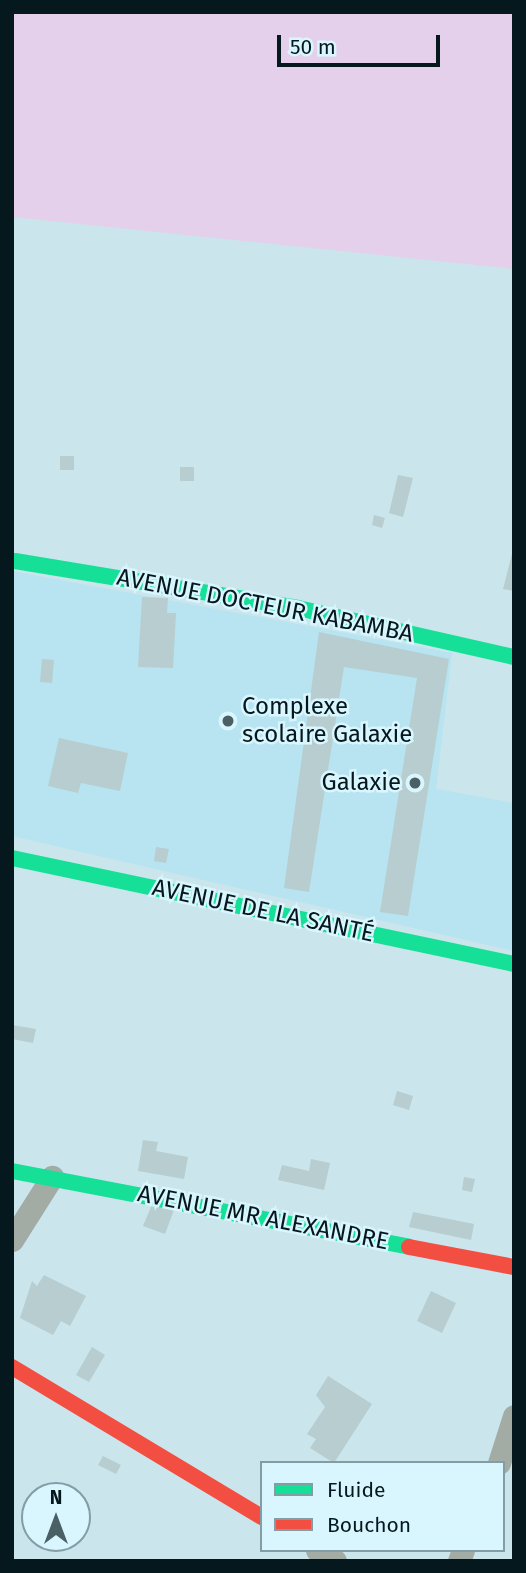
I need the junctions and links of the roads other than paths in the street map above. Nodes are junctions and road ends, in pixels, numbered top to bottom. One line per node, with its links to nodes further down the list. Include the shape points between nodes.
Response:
1 (15, 561): 2 (street, AVENUE DOCTEUR KABAMBA, via 298,608)
2 (514, 657)
3 (12, 858): 4 (street, AVENUE DE LA SANTÉ)
4 (514, 964)
5 (12, 1171): 6 (street, AVENUE MR ALEXANDRE)
6 (52, 1177): 7 (street); 8 (street, AVENUE MR ALEXANDRE)
7 (12, 1240)
8 (514, 1267)
9 (12, 1367): 12 (street)
10 (514, 1416): 11 (street)
11 (500, 1461)
12 (260, 1516)

